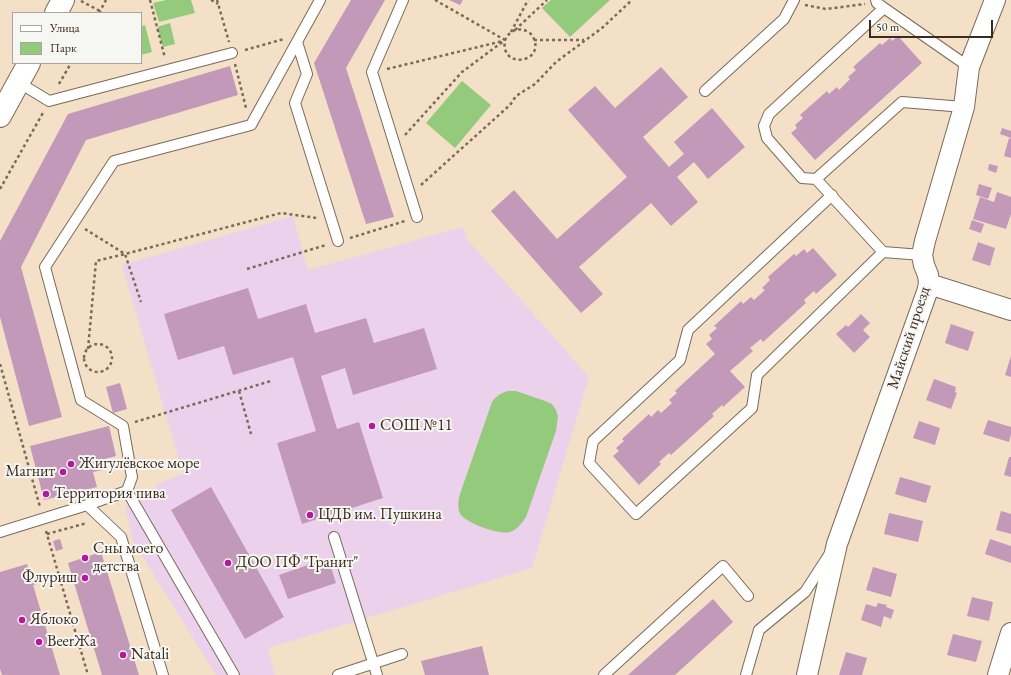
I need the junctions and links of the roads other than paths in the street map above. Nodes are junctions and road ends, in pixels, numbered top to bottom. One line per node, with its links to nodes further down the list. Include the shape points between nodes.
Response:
1 (63, 0): 7 (street)
2 (320, 0): 8 (lane)
3 (403, 0): 18 (lane, via 372,72)
4 (995, 0): 11 (street, Майский проезд)
5 (793, 1): 13 (lane, via 784,19)
6 (879, 4): 11 (lane); 16 (lane, via 769,114 764,126 767,138 802,178)
7 (57, 12)
8 (299, 38): 19 (lane, via 307,74 295,103); 24 (lane, via 251,125 114,161 45,268 81,400 123,426 132,477)
9 (232, 53): 12 (lane, via 49,101)
10 (28, 64): 12 (street)
11 (969, 67): 14 (street, Майский проезд)
12 (18, 82): 15 (street)
13 (705, 91)
14 (964, 107): 16 (lane, via 902,102); 21 (street, Майский проезд)
15 (0, 116)
16 (816, 179): 17 (lane)
17 (832, 196): 20 (lane); 20 (lane, via 688,330 680,360 593,441 589,463 636,514 752,408 757,375)
18 (417, 217)
19 (338, 241)
20 (883, 252): 21 (lane)
21 (922, 255): 22 (street, Майский проезд)
22 (929, 284): 23 (street); 28 (street, Майский проезд)
23 (1011, 310)
24 (127, 491): 25 (lane); 34 (lane)
25 (87, 505): 26 (lane); 33 (lane, via 121,538)
26 (0, 532)
27 (334, 537): 32 (lane)
28 (837, 544): 38 (lane, via 805,592 759,630); 39 (street, Майский проезд)
29 (748, 596): 37 (lane, via 723,566)
30 (1011, 633): 40 (street)
31 (402, 654): 32 (lane)
32 (374, 664): 35 (lane); 36 (lane)
33 (164, 675)
34 (234, 675)
35 (338, 675)
36 (377, 675)
37 (604, 675)
38 (746, 675)
39 (807, 675)
40 (998, 675)

